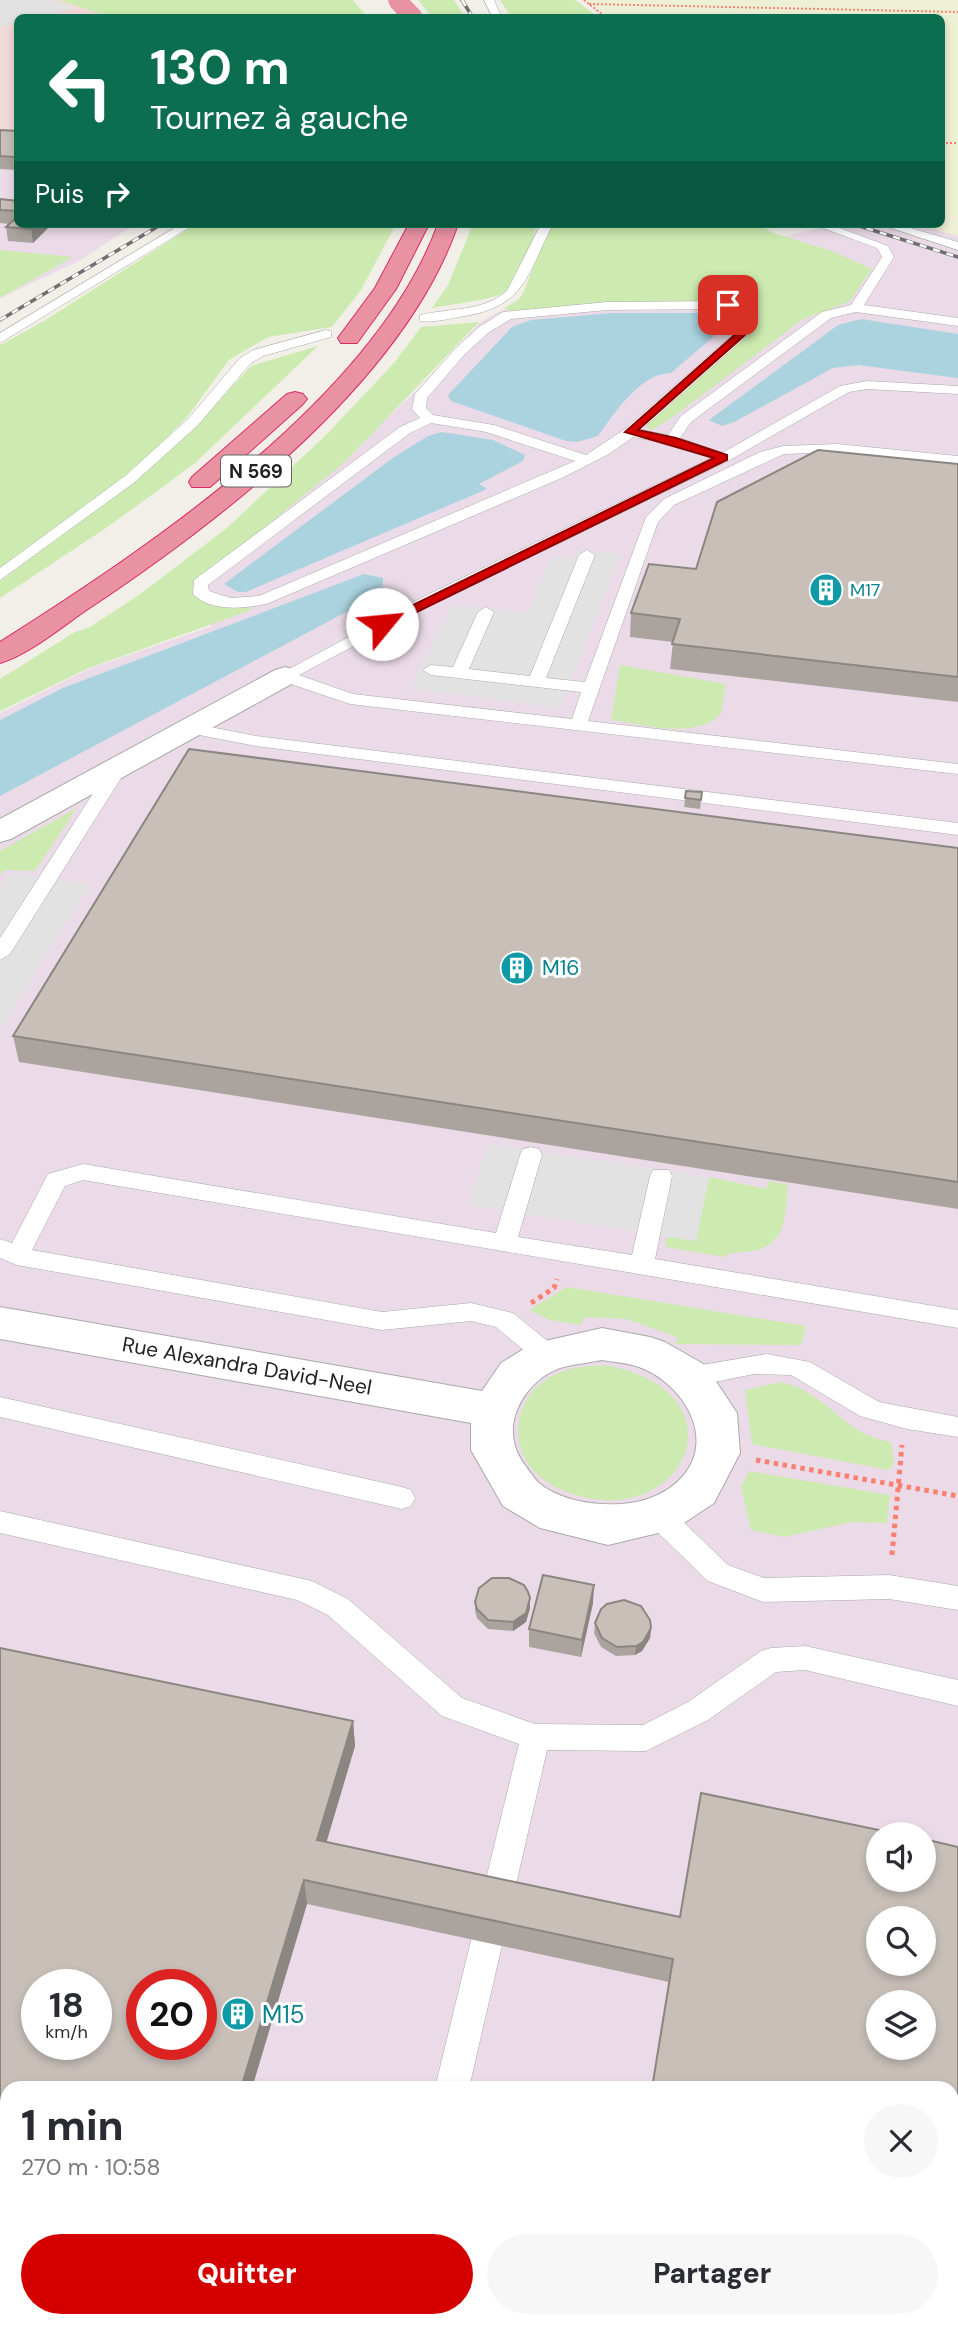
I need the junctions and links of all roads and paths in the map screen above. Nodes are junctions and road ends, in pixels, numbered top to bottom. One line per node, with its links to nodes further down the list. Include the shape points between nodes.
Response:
1 (397, 0): 5 (highway, bridge)
2 (584, 0): 3 (path)
3 (589, 4): 4 (path); 6 (path)
4 (958, 12)
5 (410, 14)
6 (602, 14)
7 (182, 228): 20 (lane)
8 (417, 228): 21 (highway, via 385,289)
9 (447, 228): 34 (highway, N 569, via 416,293 380,341 337,393 267,462 93,596)
10 (545, 228): 14 (lane, via 512,293)
11 (830, 228): 15 (lane, via 882,246 887,252)
12 (898, 228): 13 (lane)
13 (958, 246)
14 (492, 306): 16 (lane); 17 (lane)
15 (856, 308): 18 (lane); 26 (lane, via 827,315 793,337 686,419)
16 (508, 315): 24 (lane, via 481,332 421,397 419,409); 25 (lane, via 607,306 728,305 754,315 751,325)
17 (425, 318)
18 (958, 321)
19 (326, 334): 32 (lane, via 245,361 193,422 130,479)
20 (0, 339)
21 (330, 361)
22 (312, 382): 30 (highway, N 569)
23 (958, 390): 27 (lane, via 867,385 845,389)
24 (429, 419): 28 (lane, via 490,427); 28 (lane, via 405,430 274,526 201,583 201,594 242,604 263,600 447,525)
25 (630, 432): 26 (lane); 28 (lane)
26 (672, 440): 27 (lane)
27 (723, 458): 37 (lane, via 430,598)
28 (585, 460)
29 (958, 460): 39 (lane, via 805,447 765,455 669,502 651,520)
30 (181, 499)
31 (587, 555): 38 (lane)
32 (0, 575)
33 (486, 612): 36 (lane)
34 (0, 654)
35 (431, 670): 36 (lane)
36 (459, 673): 38 (lane)
37 (285, 676): 40 (lane, via 350,699); 41 (street)
38 (536, 682): 39 (lane)
39 (591, 688): 40 (lane)
40 (578, 726): 43 (lane)
41 (190, 728): 42 (street); 44 (lane, via 256,741)
42 (119, 767): 45 (street); 46 (lane)
43 (958, 769)
44 (958, 829)
45 (0, 831)
46 (0, 954)
47 (531, 1155): 49 (lane)
48 (661, 1176): 52 (lane)
49 (504, 1245): 50 (lane, via 83,1172 56,1180); 51 (lane)
50 (8, 1252): 53 (lane, via 382,1321 471,1312)
51 (565, 1255): 52 (lane); 53 (path, via 554,1288)
52 (641, 1268): 54 (lane)
53 (504, 1320): 56 (lane)
54 (958, 1320)
55 (0, 1323): 59 (street, Rue Alexandra David-Neel)
56 (547, 1354): 57 (street, via 602,1344 650,1353); 59 (street, via 516,1375)
57 (690, 1377): 60 (lane, via 754,1364 791,1366 819,1378 857,1404); 62 (street, via 715,1413)
58 (0, 1407): 65 (lane)
59 (493, 1410): 66 (street, via 493,1450 519,1493 556,1515 608,1526)
60 (904, 1418): 61 (lane); 63 (path)
61 (958, 1427)
62 (718, 1453): 63 (path); 66 (street, via 698,1490)
63 (899, 1485): 64 (path); 68 (path)
64 (958, 1496)
65 (402, 1498)
66 (659, 1516): 68 (lane, via 718,1573 763,1590)
67 (0, 1522): 71 (lane, via 302,1589 338,1607 452,1707)
68 (889, 1587): 69 (lane)
69 (958, 1598)
70 (958, 1693): 71 (lane, via 805,1658 771,1660 698,1711 646,1738)
71 (535, 1737): 72 (lane)
72 (454, 2081)

